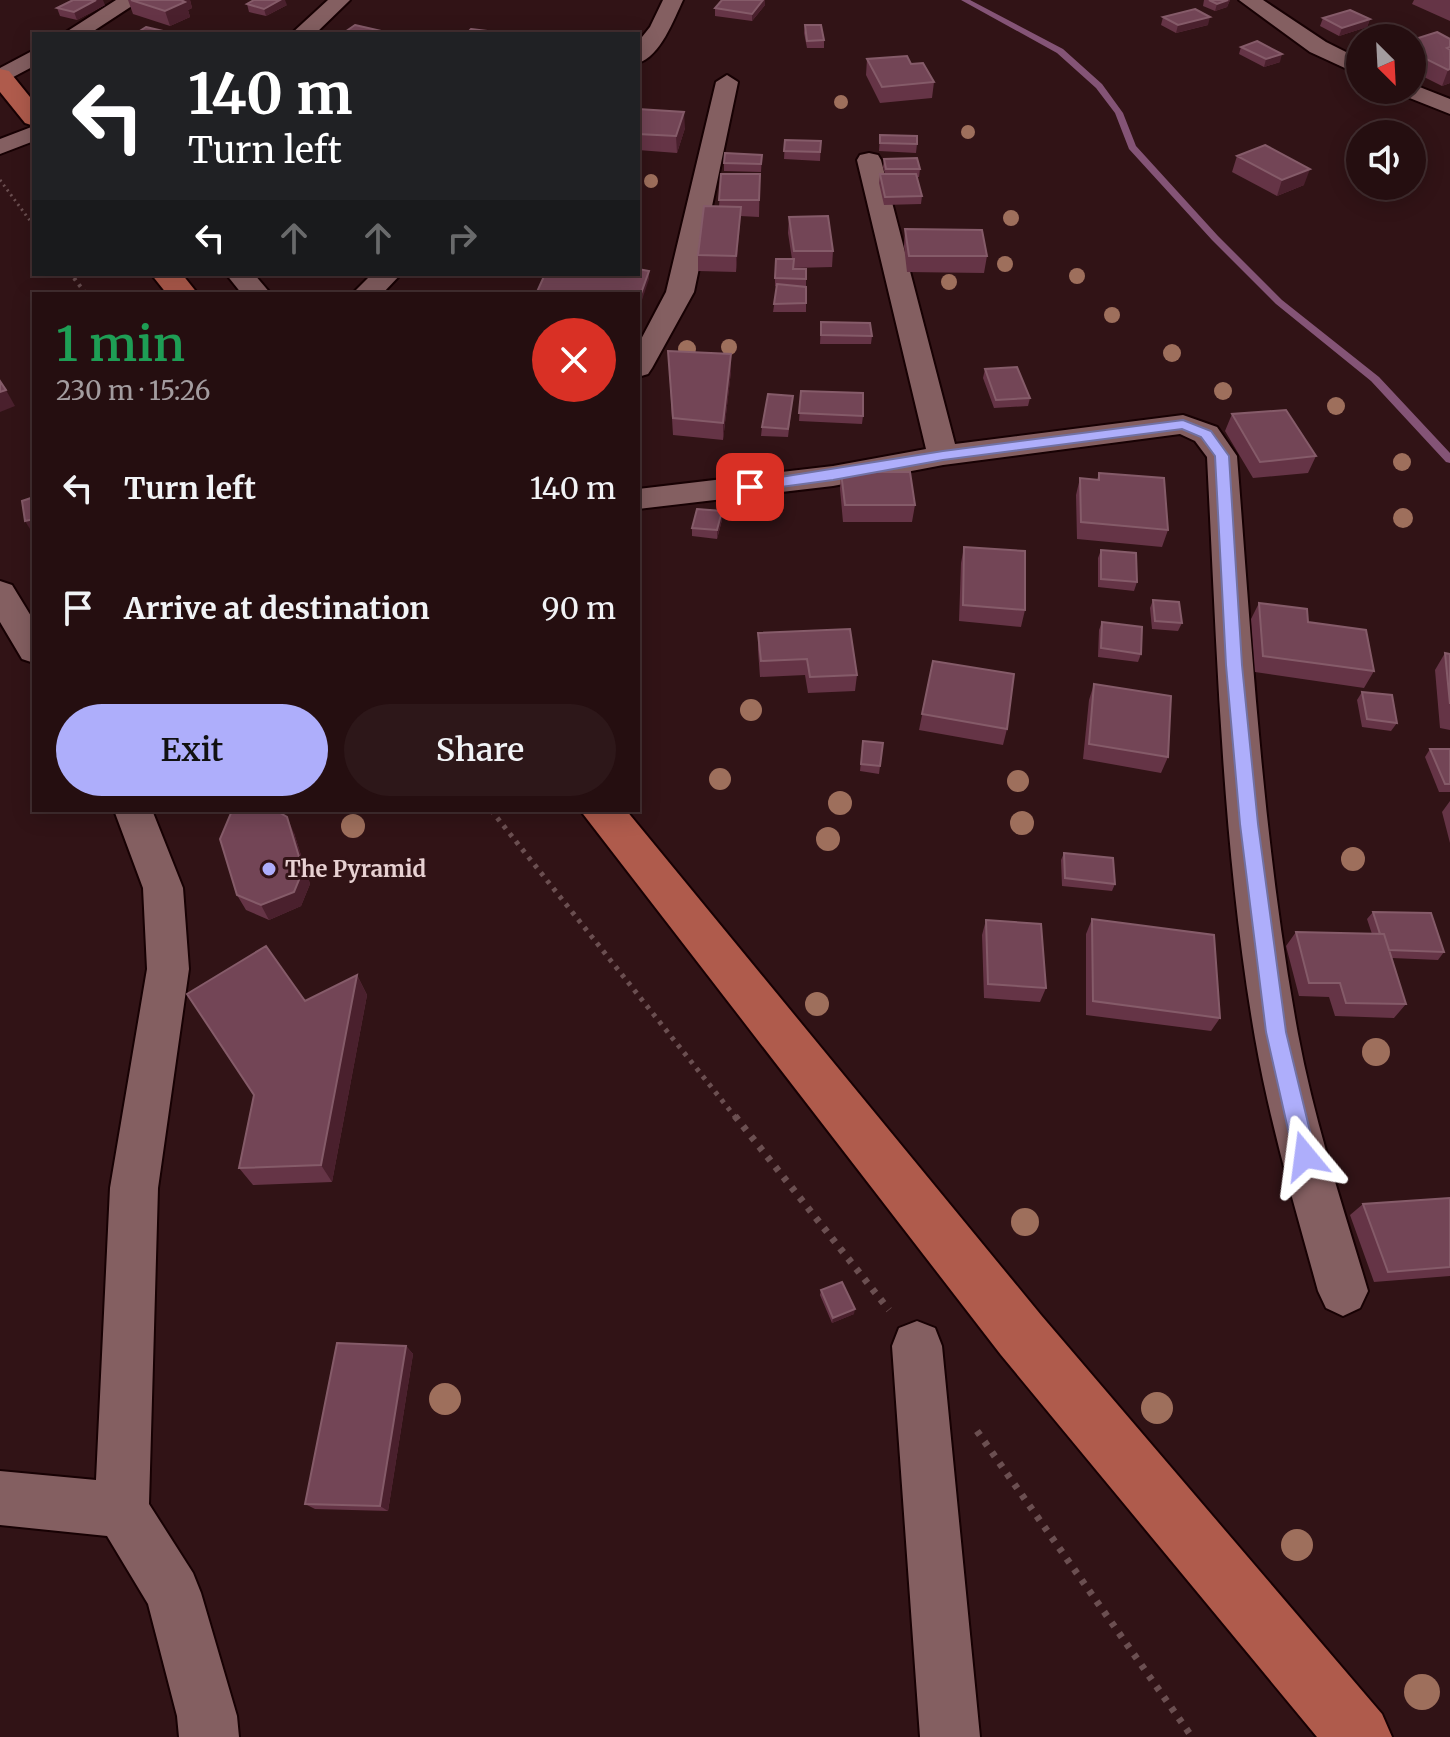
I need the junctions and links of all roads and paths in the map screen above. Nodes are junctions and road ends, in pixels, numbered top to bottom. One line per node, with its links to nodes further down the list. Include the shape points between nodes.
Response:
1 (131, 0): 5 (street)
2 (340, 0): 6 (street)
3 (673, 0): 7 (street)
4 (1249, 0): 9 (street)
5 (77, 32)
6 (304, 32)
7 (640, 53)
8 (32, 58): 10 (street)
9 (1346, 61)
10 (0, 76): 14 (main road)
11 (727, 82): 26 (street, via 680,292)
12 (1426, 97): 13 (street)
13 (1450, 107)
14 (32, 116)
15 (32, 134): 16 (street)
16 (0, 147)
17 (869, 160): 27 (street)
18 (0, 180): 19 (path)
19 (32, 223)
20 (168, 276): 23 (main road)
21 (241, 276): 24 (street)
22 (386, 276): 25 (street)
23 (181, 292)
24 (255, 292)
25 (368, 292)
26 (640, 365)
27 (943, 455): 28 (street, via 833,476); 34 (street, via 1183,424 1206,434 1222,456 1234,665 1276,1032)
28 (640, 499)
29 (0, 593): 30 (street)
30 (32, 647)
31 (134, 812): 38 (street, via 163,888 168,969 134,1188)
32 (493, 812): 35 (path)
33 (603, 812): 42 (main road, via 1021,1335)
34 (1343, 1291)
35 (917, 1346): 40 (street)
36 (972, 1424): 41 (path)
37 (0, 1498): 38 (street)
38 (122, 1510): 39 (street, via 173,1593)
39 (209, 1737)
40 (950, 1737)
41 (1192, 1737)
42 (1359, 1737)

